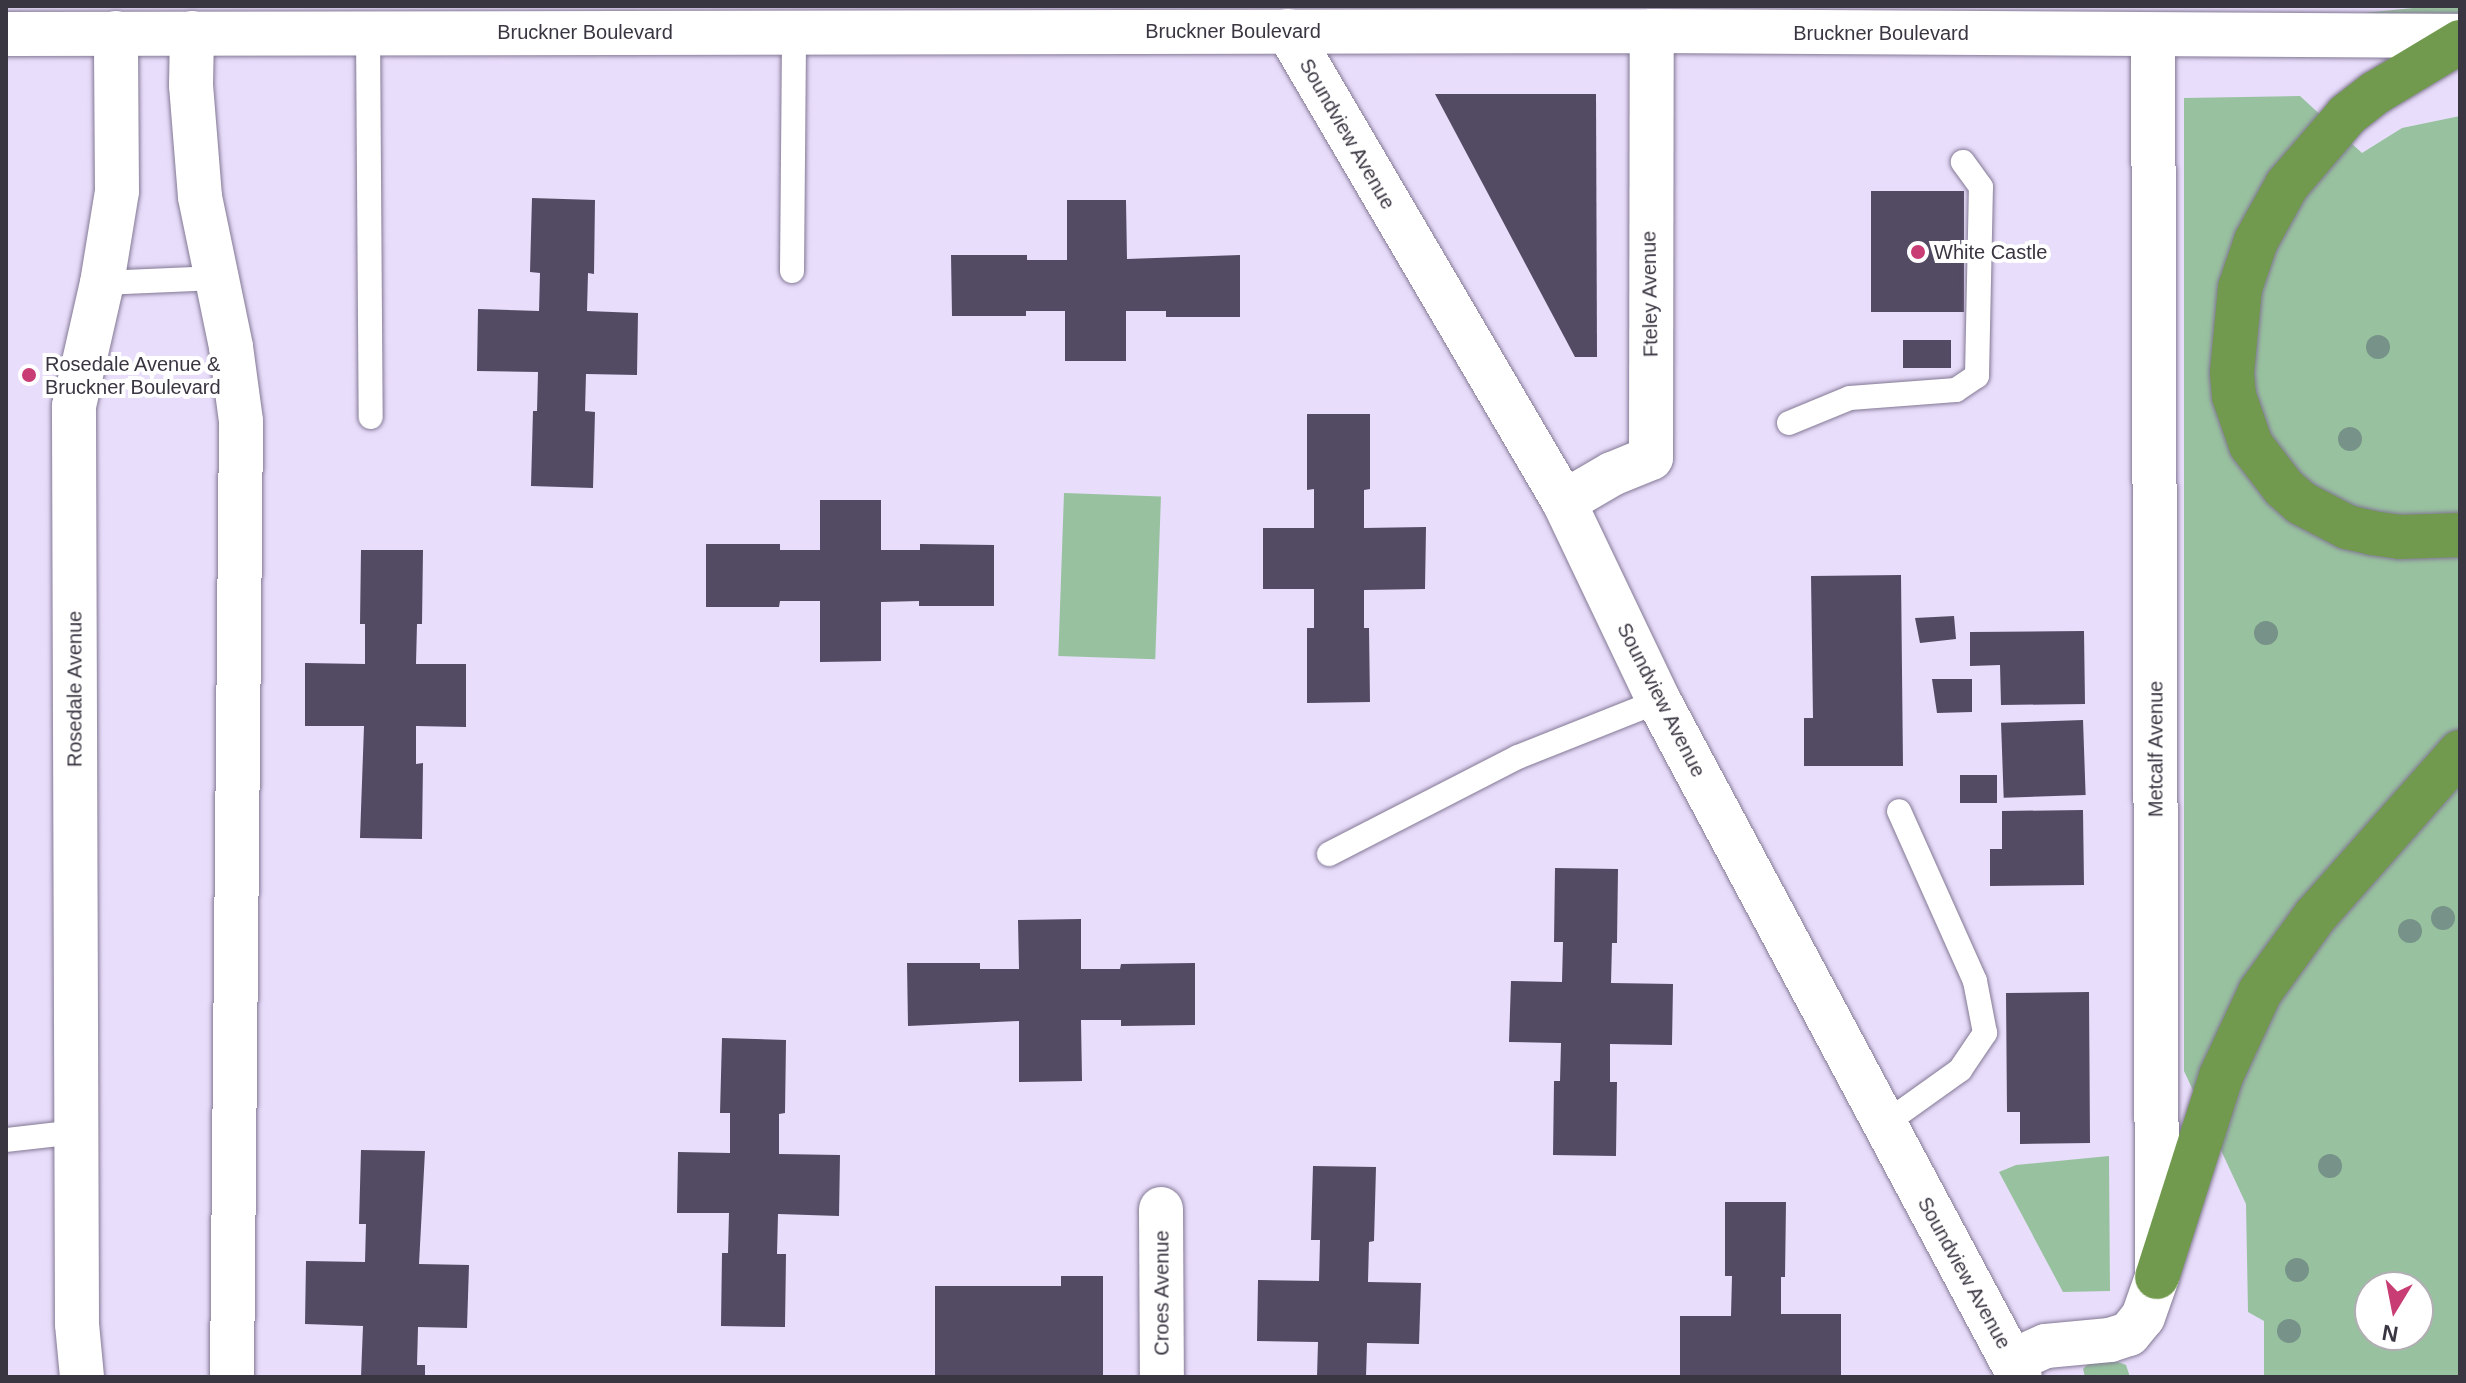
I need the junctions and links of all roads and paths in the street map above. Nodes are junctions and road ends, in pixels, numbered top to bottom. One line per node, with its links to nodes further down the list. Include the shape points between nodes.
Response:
1 (116, 20): 2 (street, Bruckner Boulevard); 7 (street, Bruckner Boulevard); 13 (street, Rosedale Avenue, via 117,191)
2 (191, 20): 6 (street, Bruckner Boulevard); 12 (street, via 200,197)
3 (1288, 31): 4 (street, Bruckner Boulevard); 5 (street, Bruckner Boulevard); 16 (street, Soundview Avenue)
4 (1652, 31): 8 (street, Bruckner Boulevard); 16 (street, Fteley Avenue, via 1651,458)
5 (794, 32): 6 (street, Bruckner Boulevard); 11 (lane)
6 (368, 33): 14 (lane)
7 (6, 34)
8 (2153, 35): 9 (street, Bruckner Boulevard); 26 (street, Metcalf Avenue)
9 (2460, 39): 17 (highway, via 2347,115 2287,185 2248,261 2235,314 2232,373 2240,420 2251,445 2275,479 2301,503 2347,527 2372,533)
10 (1963, 162): 15 (lane, via 1981,187 1977,376 1956,390 1850,398)
11 (792, 271)
12 (217, 278): 13 (lane); 29 (street, via 241,421)
13 (102, 283): 23 (street, Rosedale Avenue, via 74,406)
14 (371, 417)
15 (1789, 423)
16 (1564, 502): 18 (street, Soundview Avenue)
17 (2460, 535)
18 (1659, 701): 21 (lane, via 1518,757); 22 (street, Soundview Avenue)
19 (2460, 752): 26 (highway, via 2315,916 2260,992 2221,1076)
20 (1899, 811): 22 (lane, via 1975,981 1985,1033 1960,1070)
21 (1329, 854)
22 (1883, 1125): 27 (street, Soundview Avenue)
23 (76, 1132): 24 (lane); 28 (street, Rosedale Avenue)
24 (6, 1140)
25 (1161, 1209): 30 (street, Croes Avenue)
26 (2157, 1277): 27 (street, Metcalf Avenue, via 2143,1317 2129,1334 2046,1346)
27 (2016, 1369)
28 (82, 1377)
29 (232, 1377)
30 (1162, 1377)

